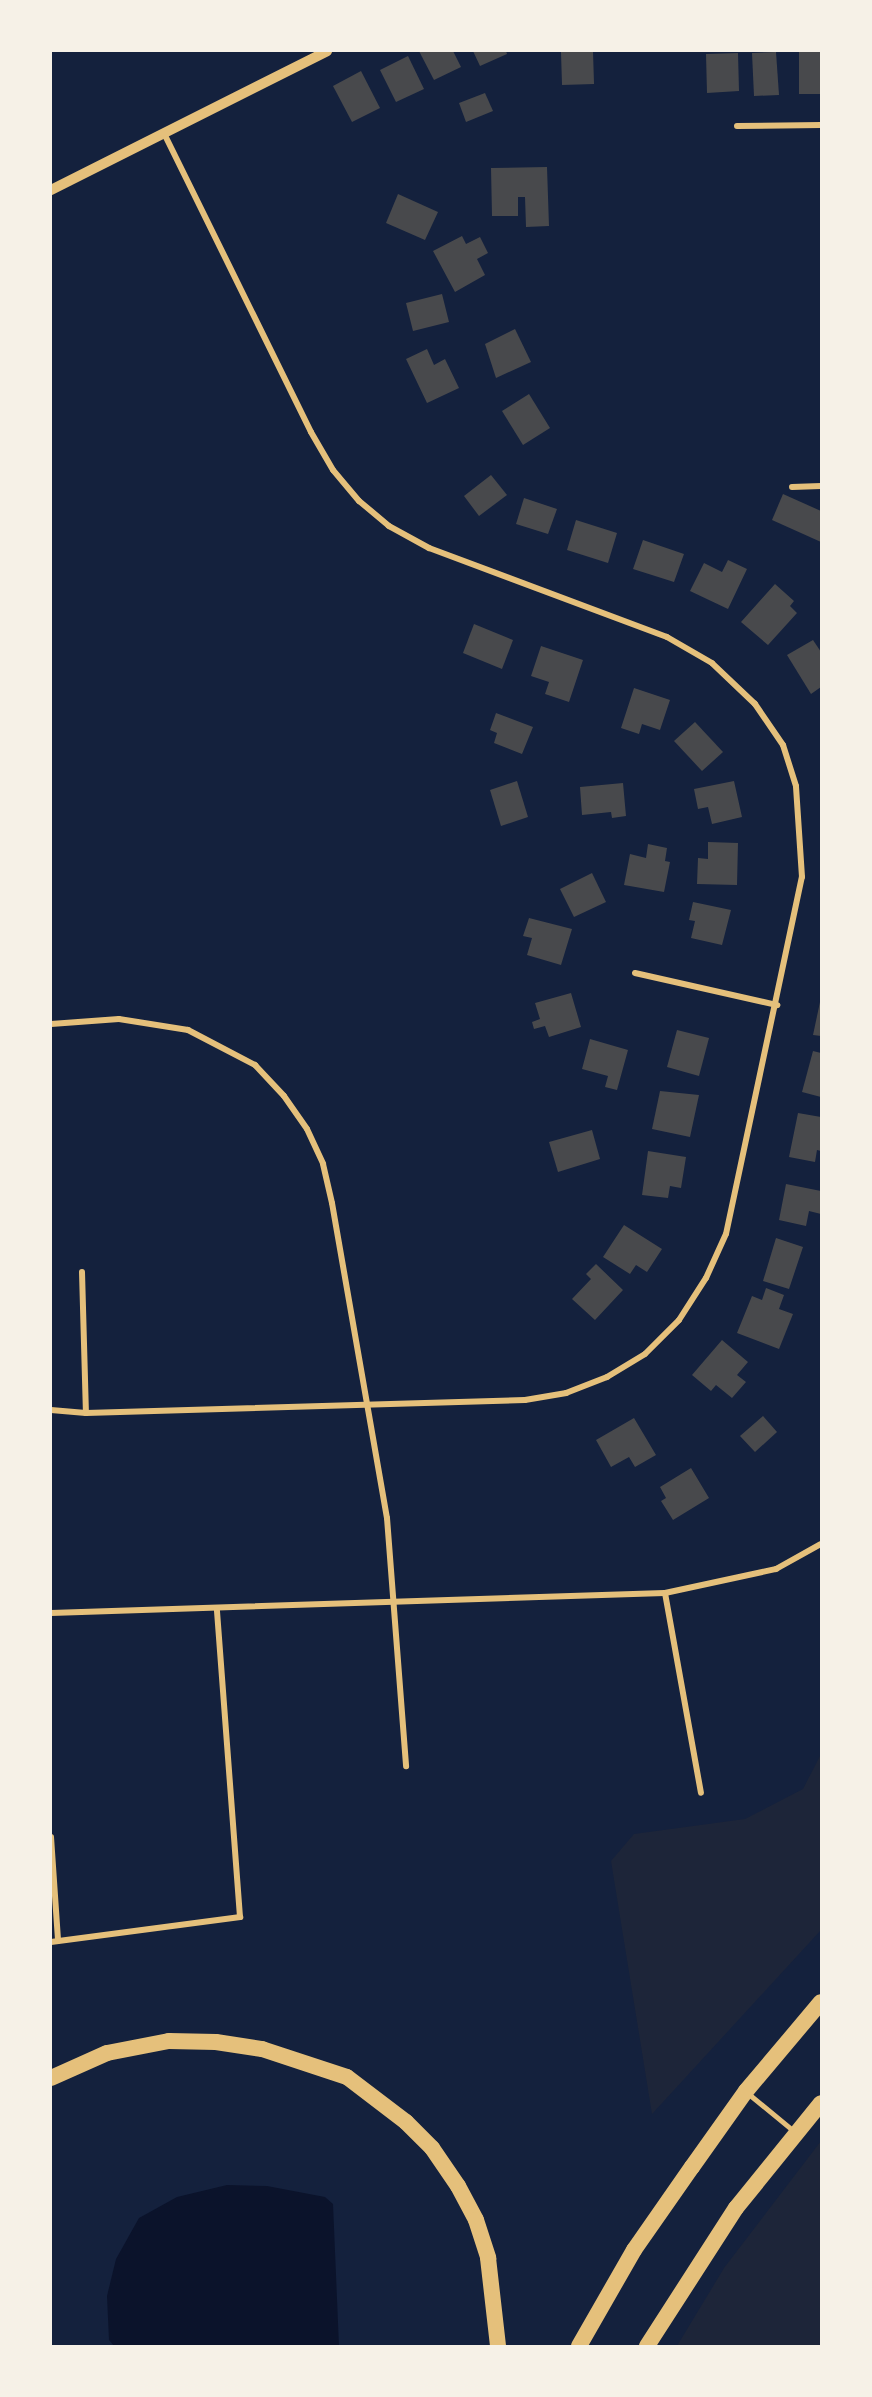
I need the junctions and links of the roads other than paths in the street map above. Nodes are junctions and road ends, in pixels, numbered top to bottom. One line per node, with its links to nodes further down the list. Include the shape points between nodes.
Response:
1 (327, 51): 4 (street)
2 (821, 125): 3 (street)
3 (736, 126)
4 (164, 133): 5 (street); 9 (street, via 311,432 333,470 359,501 389,526 429,548 667,637 712,663 755,704 783,745 796,786 801,831 802,877)
5 (51, 190)
6 (821, 486): 7 (street)
7 (792, 487)
8 (635, 973): 9 (street)
9 (777, 1005): 12 (street, via 726,1234 706,1278 680,1320 645,1354 607,1377 566,1393 525,1400)
10 (51, 1024): 12 (street, via 119,1019 188,1030 220,1043 255,1065 284,1096 307,1129 323,1164)
11 (82, 1272): 14 (street)
12 (366, 1402): 14 (street); 17 (street, via 387,1518)
13 (51, 1410): 14 (street)
14 (86, 1413)
15 (821, 1544): 16 (street, via 776,1569)
16 (665, 1593): 17 (street); 21 (street)
17 (396, 1604): 18 (street); 20 (street)
18 (217, 1609): 19 (street); 23 (street, via 240,1917)
19 (51, 1613)
20 (406, 1767)
21 (701, 1793)
22 (51, 1837): 23 (street)
23 (55, 1942)
24 (821, 2002): 26 (highway)
25 (51, 2078): 29 (highway, via 107,2053 169,2042 216,2042 262,2049 302,2059 347,2077 406,2122 432,2148 458,2186 476,2220 488,2258)
26 (746, 2091): 28 (lane); 30 (highway, via 634,2250)
27 (821, 2103): 28 (highway)
28 (796, 2132): 31 (highway, via 735,2208)
29 (498, 2346)
30 (579, 2346)
31 (647, 2346)

